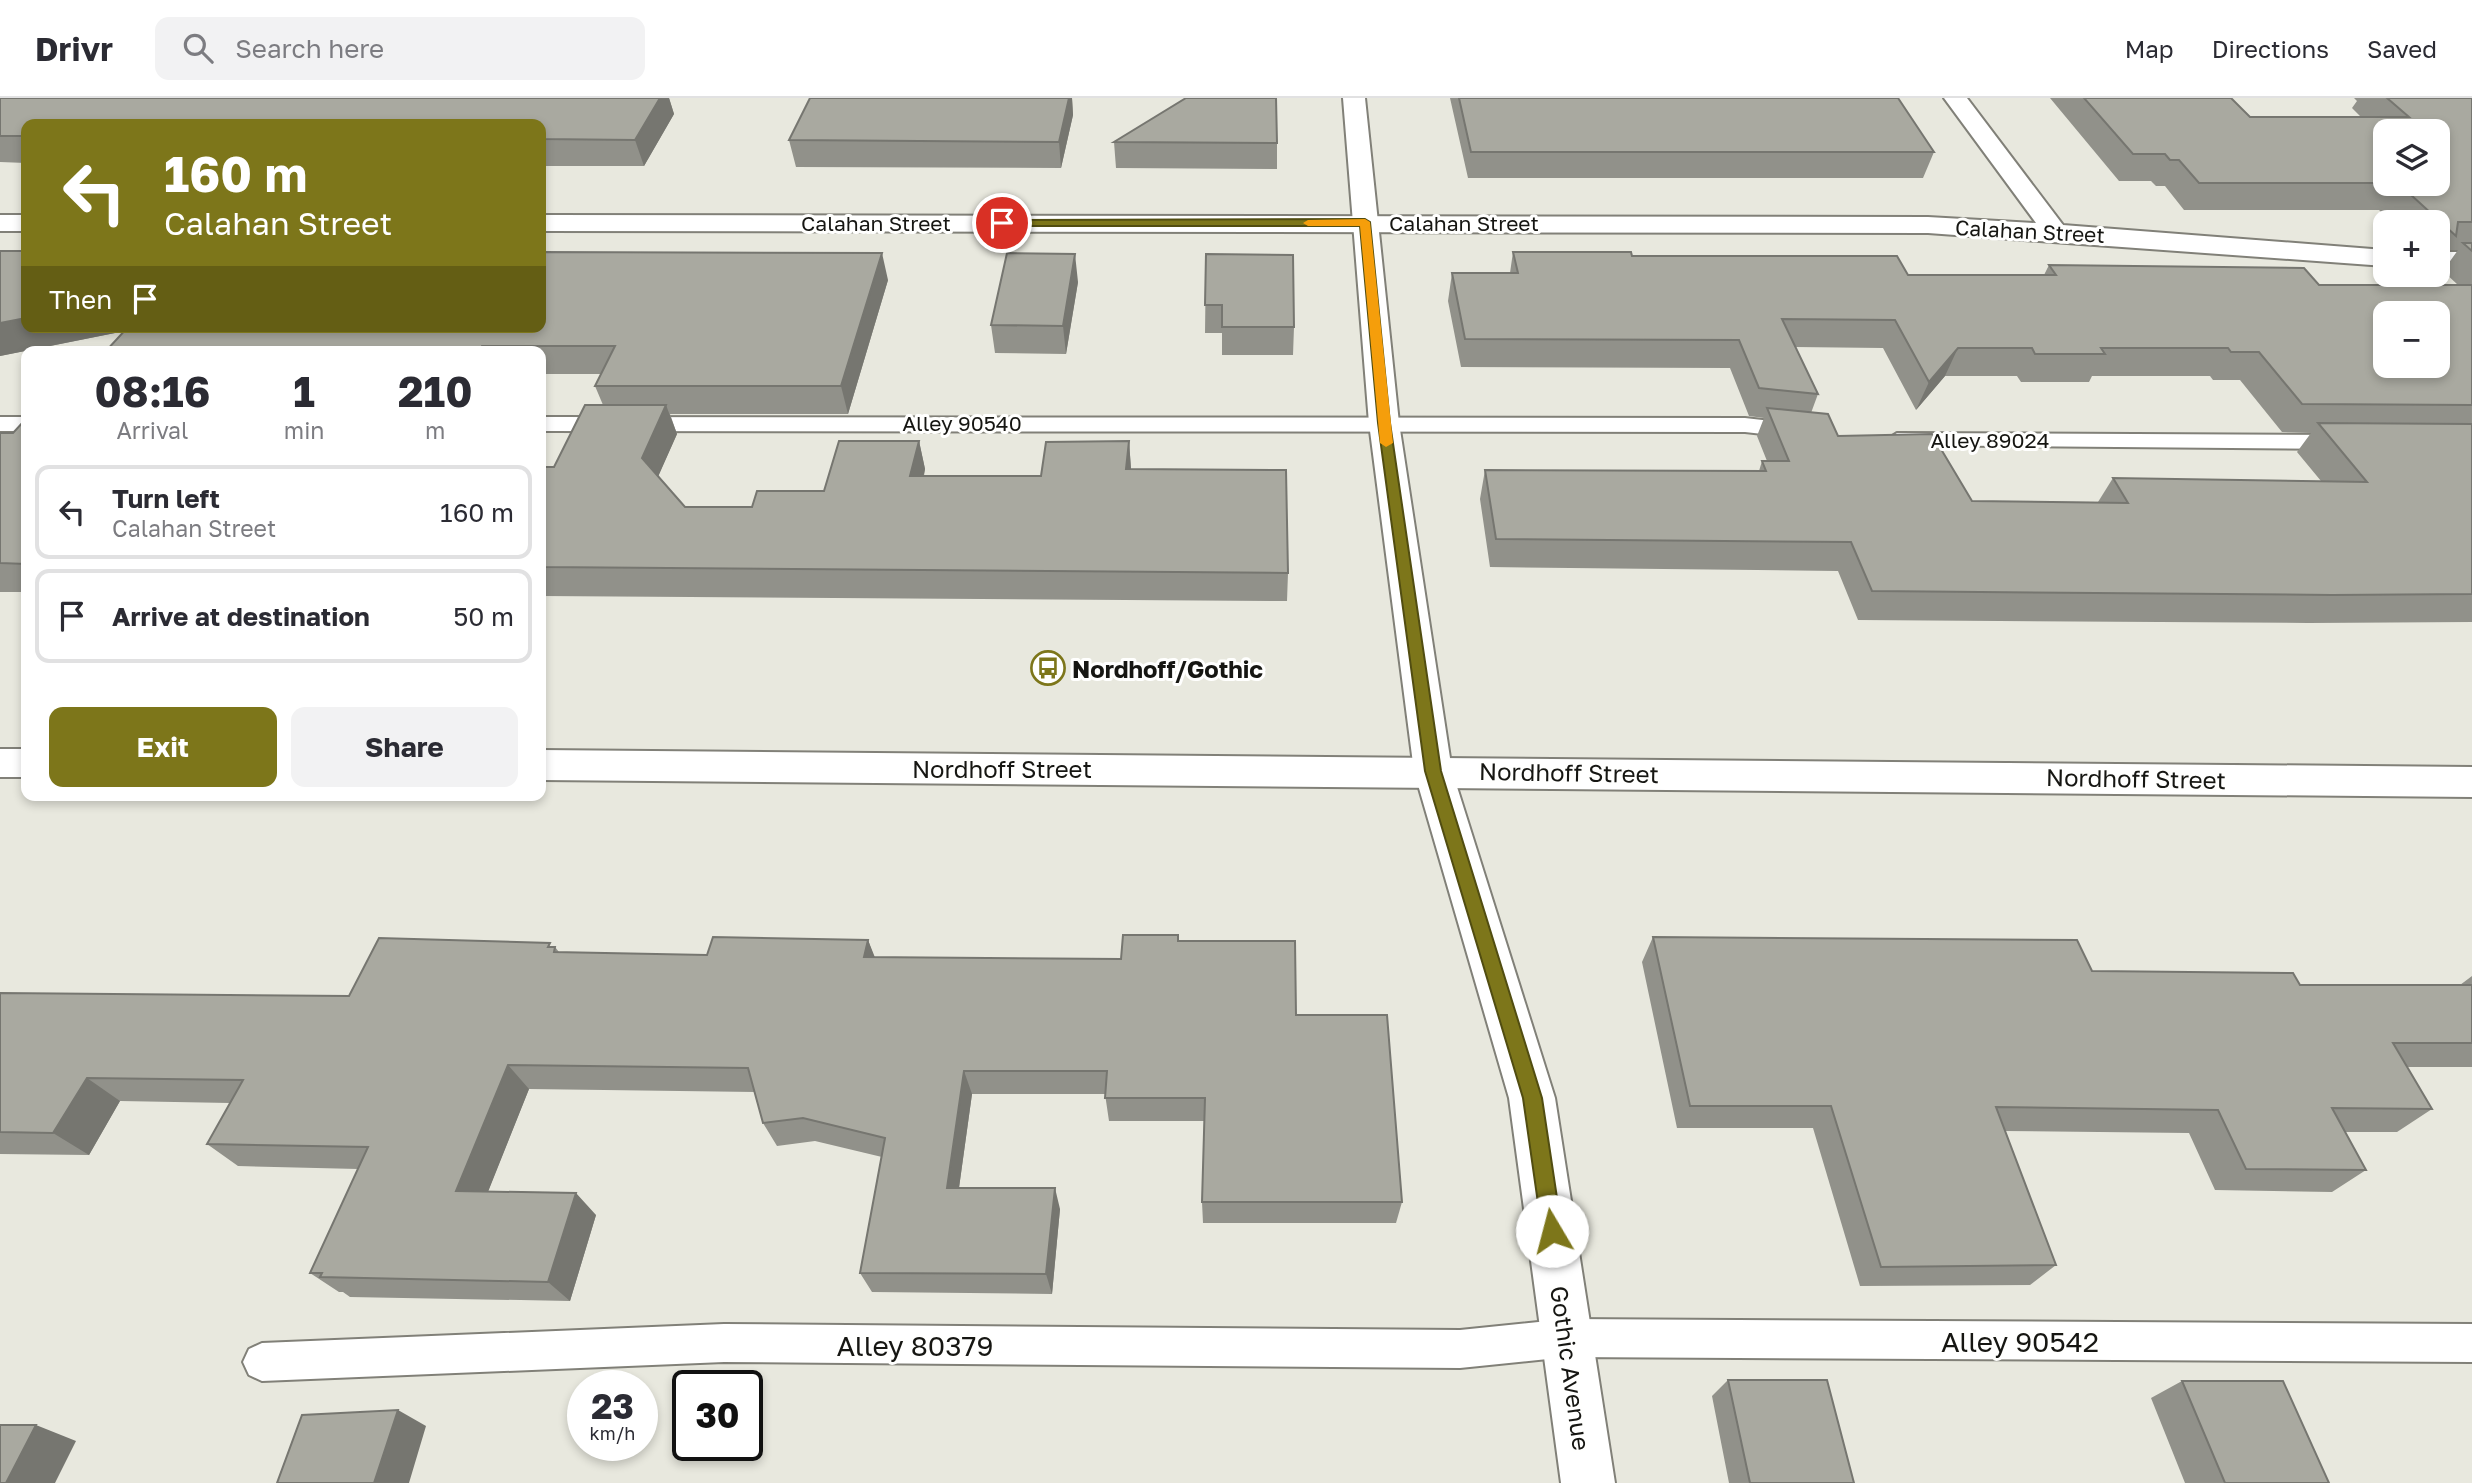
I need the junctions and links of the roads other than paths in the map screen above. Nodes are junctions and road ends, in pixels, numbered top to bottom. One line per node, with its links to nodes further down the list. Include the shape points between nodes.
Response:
1 (1354, 98): 3 (street, Gothic Avenue)
2 (1955, 98): 7 (street)
3 (1365, 222): 6 (street, Calahan Street); 7 (street, Calahan Street, via 1928,225); 11 (street, Gothic Avenue)
4 (0, 223): 5 (street)
5 (21, 223)
6 (546, 223)
7 (2055, 232): 8 (street, Calahan Street)
8 (2373, 257)
9 (2450, 260): 10 (street)
10 (2472, 260)
11 (1384, 423): 14 (lane, Alley 90540); 15 (lane, via 1745,425); 21 (street, Gothic Avenue)
12 (0, 424): 13 (lane)
13 (21, 424)
14 (546, 424)
15 (1823, 434)
16 (1875, 440): 17 (lane, Alley 89024)
17 (2361, 442)
18 (0, 763): 19 (street)
19 (21, 764)
20 (546, 765): 21 (street, Nordhoff Street)
21 (1433, 771): 22 (street, Nordhoff Street); 23 (street, Gothic Avenue, via 1532,1098)
22 (2472, 782)
23 (1567, 1338): 24 (lane, Alley 90542); 25 (lane, Alley 80379, via 1460,1349 724,1343); 26 (street, Gothic Avenue)
24 (2472, 1343)
25 (262, 1362)
26 (1588, 1483)

